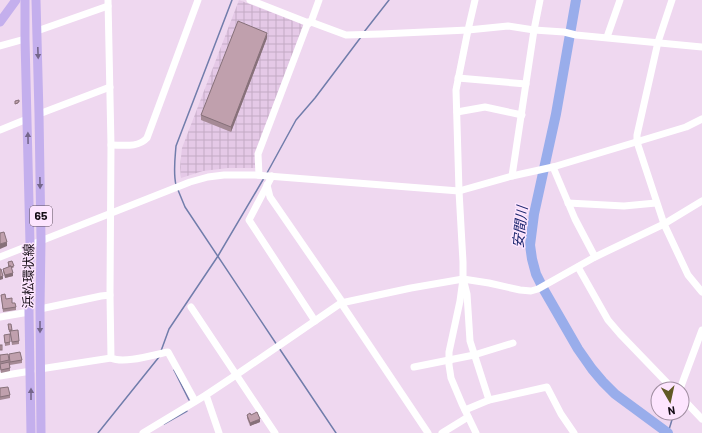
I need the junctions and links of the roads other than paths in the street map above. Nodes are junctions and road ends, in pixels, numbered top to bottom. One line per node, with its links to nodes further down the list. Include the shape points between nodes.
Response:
1 (16, 0): 13 (main road)
2 (25, 0): 19 (main road, 浜松環状線 / 65)
3 (36, 0): 17 (main road, 浜松環状線 / 65)
4 (198, 0): 33 (street, via 147,138 138,144)
5 (250, 0): 12 (street)
6 (319, 0): 14 (street)
7 (475, 0): 15 (street)
8 (540, 0): 16 (street)
9 (620, 0): 18 (street)
10 (672, 0): 20 (street)
11 (108, 3): 17 (street); 25 (street)
12 (264, 3): 14 (street)
13 (0, 22)
14 (311, 22): 15 (street, via 346,35); 35 (street, via 307,25 258,154)
15 (468, 30): 16 (street, via 508,26); 23 (street)
16 (534, 30): 18 (street); 24 (street)
17 (37, 31): 27 (main road, 浜松環状線 / 65, one-way to 27)
18 (607, 38): 20 (street)
19 (25, 39): 21 (street); 29 (main road, 浜松環状線 / 65)
20 (658, 42): 22 (street); 32 (street)
21 (0, 46)
22 (702, 46)
23 (458, 78): 24 (street); 26 (street)
24 (526, 84): 28 (street)
25 (110, 87): 27 (street); 33 (street)
26 (457, 112): 28 (street, via 485,107); 39 (street)
27 (39, 114): 45 (main road, 浜松環状線 / 65, one-way to 45)
28 (522, 115): 37 (street)
29 (27, 119): 31 (street); 46 (main road, 浜松環状線 / 65, one-way to 29)
30 (702, 119): 32 (street, via 686,127)
31 (0, 130)
32 (637, 142): 34 (street); 42 (street)
33 (111, 145): 43 (street)
34 (552, 167): 37 (street); 41 (street)
35 (260, 175): 36 (street); 43 (street, via 208,177)
36 (270, 176): 38 (street); 39 (street)
37 (512, 176): 39 (street)
38 (267, 185): 53 (street, via 270,197); 58 (street, via 249,220)
39 (459, 191): 50 (street)
40 (702, 201): 44 (street)
41 (568, 203): 42 (street, via 624,206); 48 (street)
42 (656, 203): 44 (street)
43 (110, 214): 45 (street); 52 (street)
44 (664, 224): 48 (street); 51 (street, via 688,275)
45 (41, 240): 46 (street); 55 (main road, 浜松環状線 / 65)
46 (30, 244): 47 (street); 56 (main road, 浜松環状線 / 65)
47 (0, 256)
48 (595, 257): 49 (street)
49 (578, 267): 50 (street, via 531,291); 69 (street, via 608,320)
50 (463, 279): 53 (street); 61 (street); 63 (street)
51 (702, 292)
52 (110, 295): 55 (street); 62 (street)
53 (342, 303): 58 (street); 82 (street)
54 (191, 307): 67 (street)
55 (40, 308): 65 (main road, 浜松環状線 / 65, one-way to 65)
56 (30, 312): 57 (street); 66 (main road, 浜松環状線 / 65)
57 (0, 317)
58 (315, 321): 67 (street)
59 (702, 330): 70 (street)
60 (514, 343): 61 (street)
61 (474, 355): 63 (street); 72 (street)
62 (111, 358): 65 (street); 73 (street, via 136,359 168,352)
63 (449, 360): 64 (street); 75 (street, via 451,378)
64 (414, 367)
65 (40, 369): 79 (main road, 浜松環状線 / 65)
66 (31, 371): 68 (street); 78 (main road, 浜松環状線 / 65, one-way to 66)
67 (236, 375): 71 (street); 81 (street)
68 (0, 376)
69 (665, 381)
70 (683, 381)
71 (206, 395): 73 (street); 80 (street)
72 (490, 400): 75 (street); 85 (street, via 547,388)
73 (195, 401): 77 (street)
74 (690, 406): 76 (street)
75 (466, 413): 83 (street); 84 (street)
76 (702, 419)
77 (145, 432)
78 (31, 433)
79 (41, 433)
80 (219, 433)
81 (275, 433)
82 (428, 433)
83 (442, 433)
84 (476, 433)
85 (574, 433)

